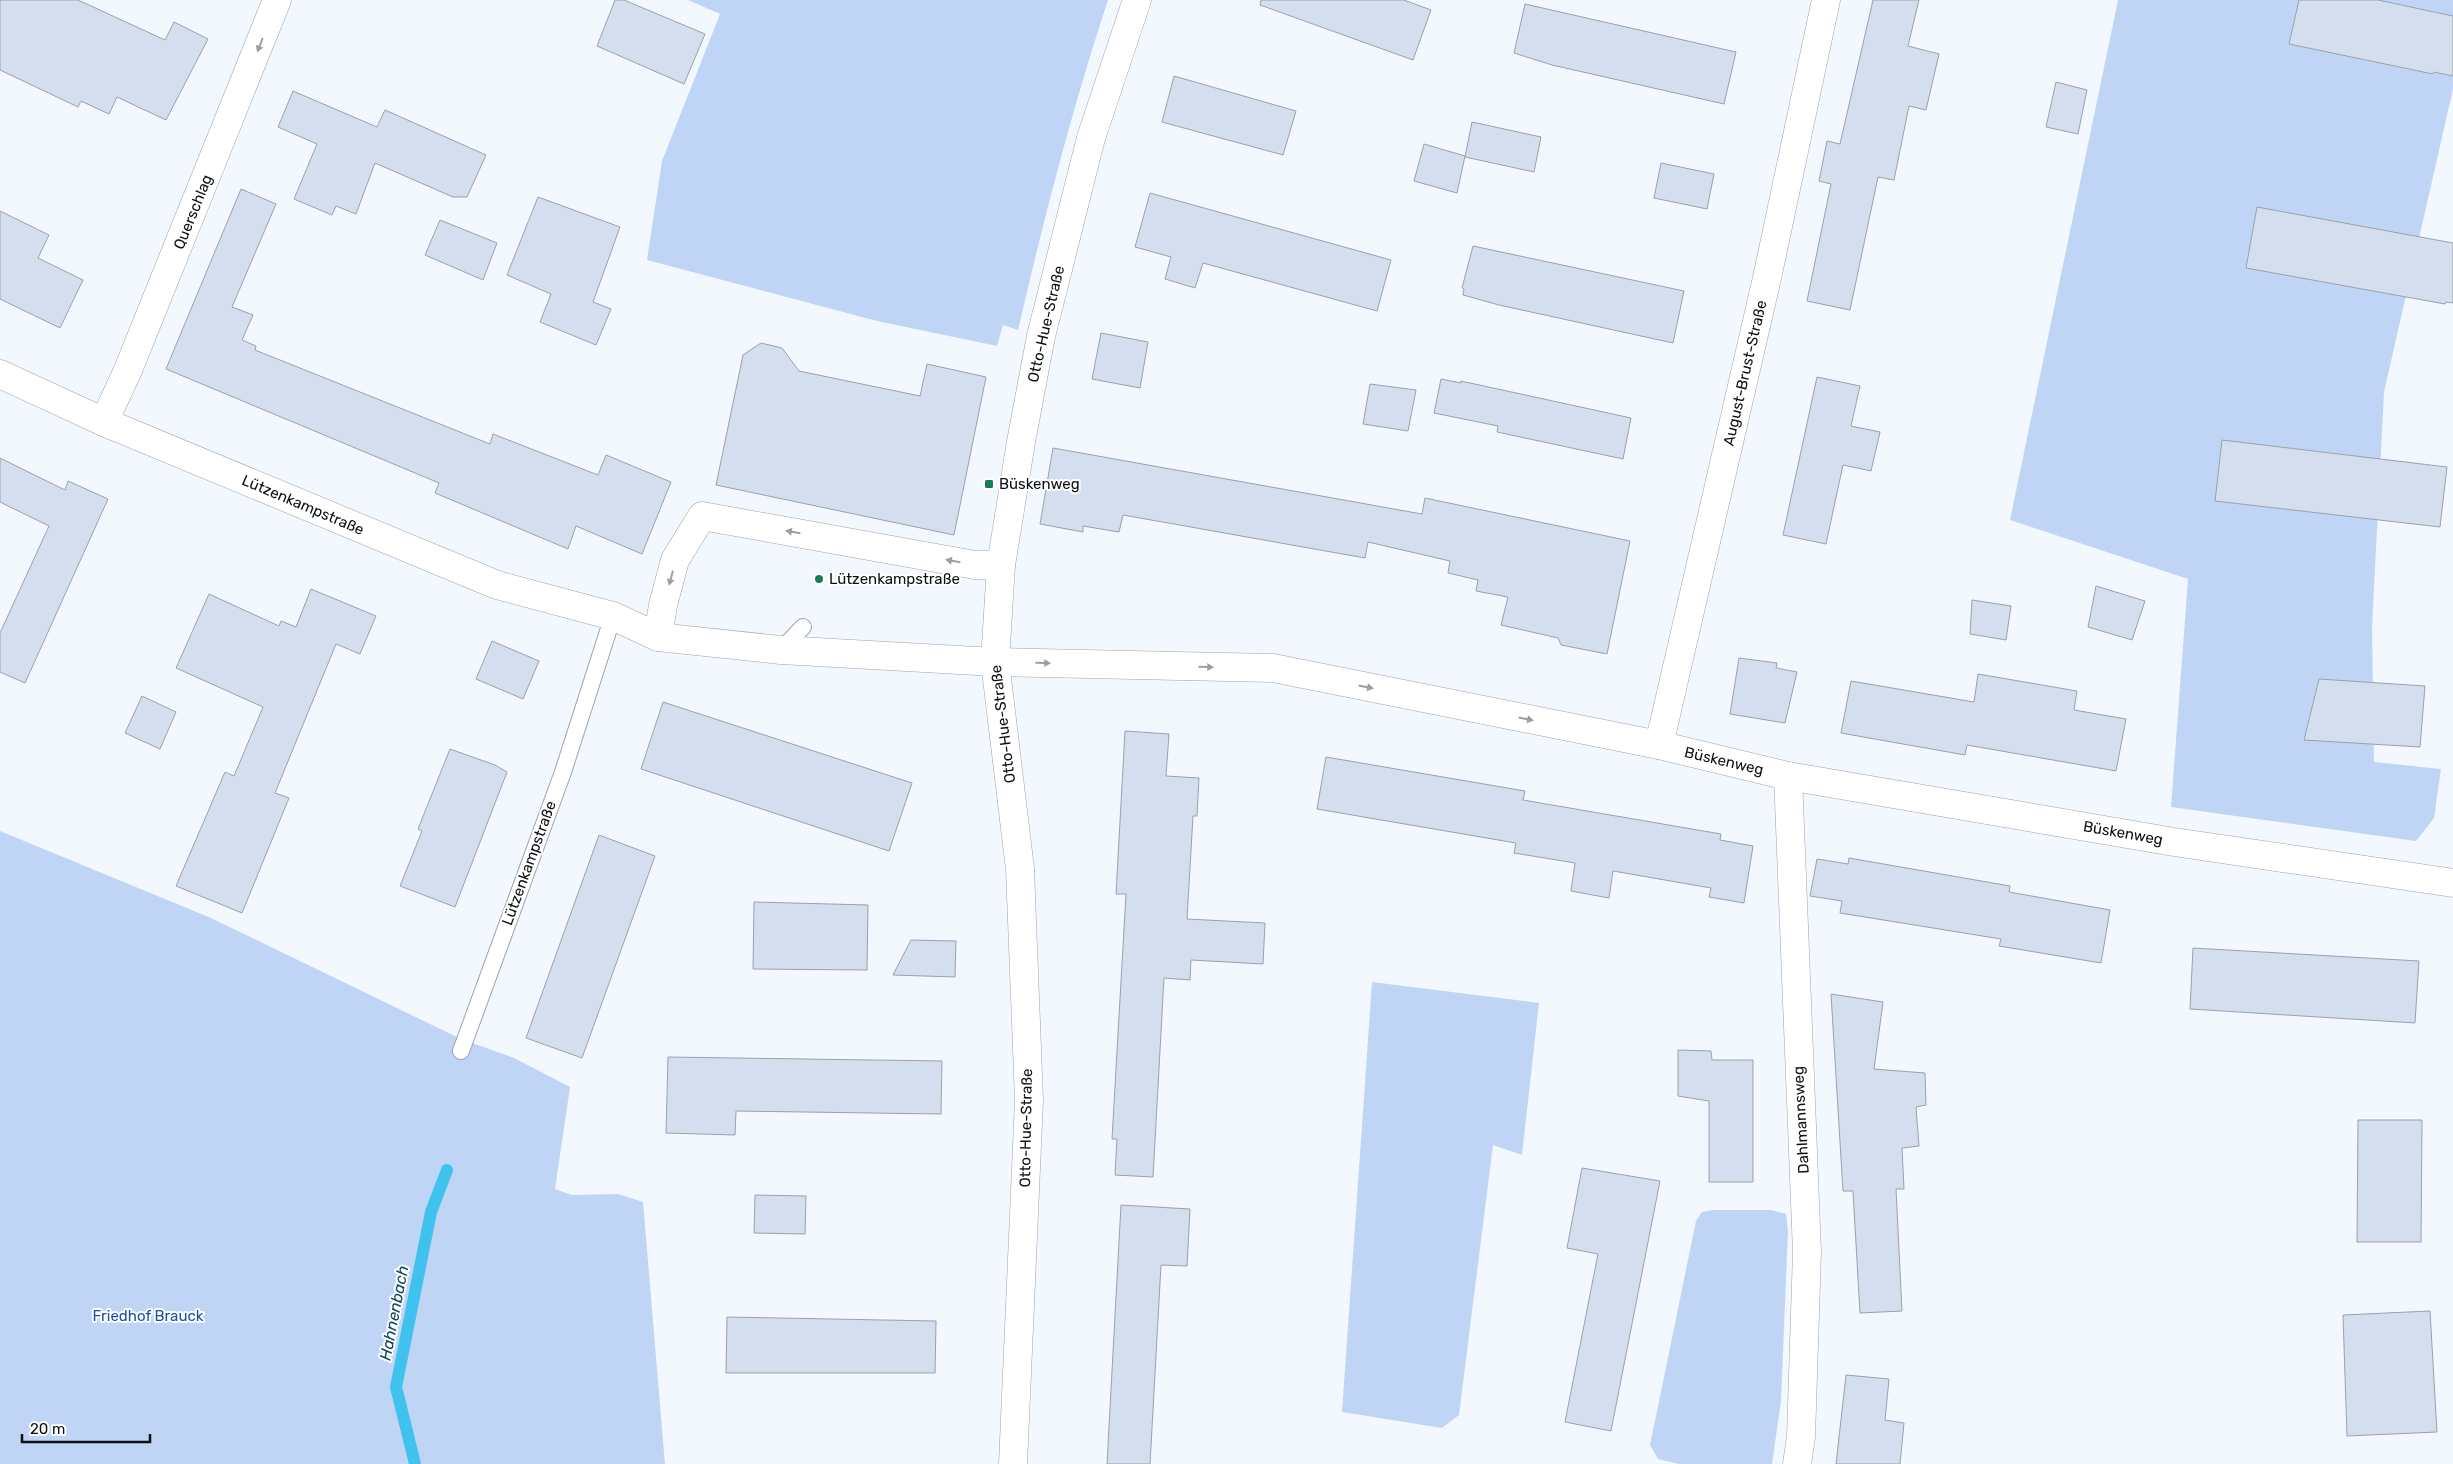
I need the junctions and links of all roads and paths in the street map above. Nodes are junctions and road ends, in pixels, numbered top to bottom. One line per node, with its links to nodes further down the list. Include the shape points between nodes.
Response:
1 (277, 0): 5 (street, Querschlag, one-way to 5, via 231,119)
2 (1137, 0): 6 (street, Otto-Hue-Straße, via 1091,138 1042,336)
3 (1826, 0): 12 (street, August-Brust-Straße, via 1767,278)
4 (0, 374): 5 (street, Lützenkampstraße)
5 (104, 422): 7 (street, Lützenkampstraße, via 497,585)
6 (1001, 565): 9 (street, one-way to 9, via 975,565 834,546 702,516 675,560); 11 (street, Otto-Hue-Straße)
7 (613, 616): 9 (street, Lützenkampstraße); 15 (lane, Lützenkampstraße, via 563,772)
8 (803, 627): 10 (lane)
9 (658, 637): 10 (street, Lützenkampstraße)
10 (781, 650): 11 (street, Lützenkampstraße)
11 (994, 662): 12 (street, Büskenweg, one-way to 12, via 1273,668); 16 (street, Otto-Hue-Straße, via 1020,869 1029,1100)
12 (1659, 745): 13 (street, Büskenweg)
13 (1788, 776): 14 (street, Büskenweg, via 2174,842); 17 (street, Dahlmannsweg, via 1807,1252 1801,1437)
14 (2453, 884)
15 (460, 1051)
16 (1013, 1464)
17 (1796, 1464)

